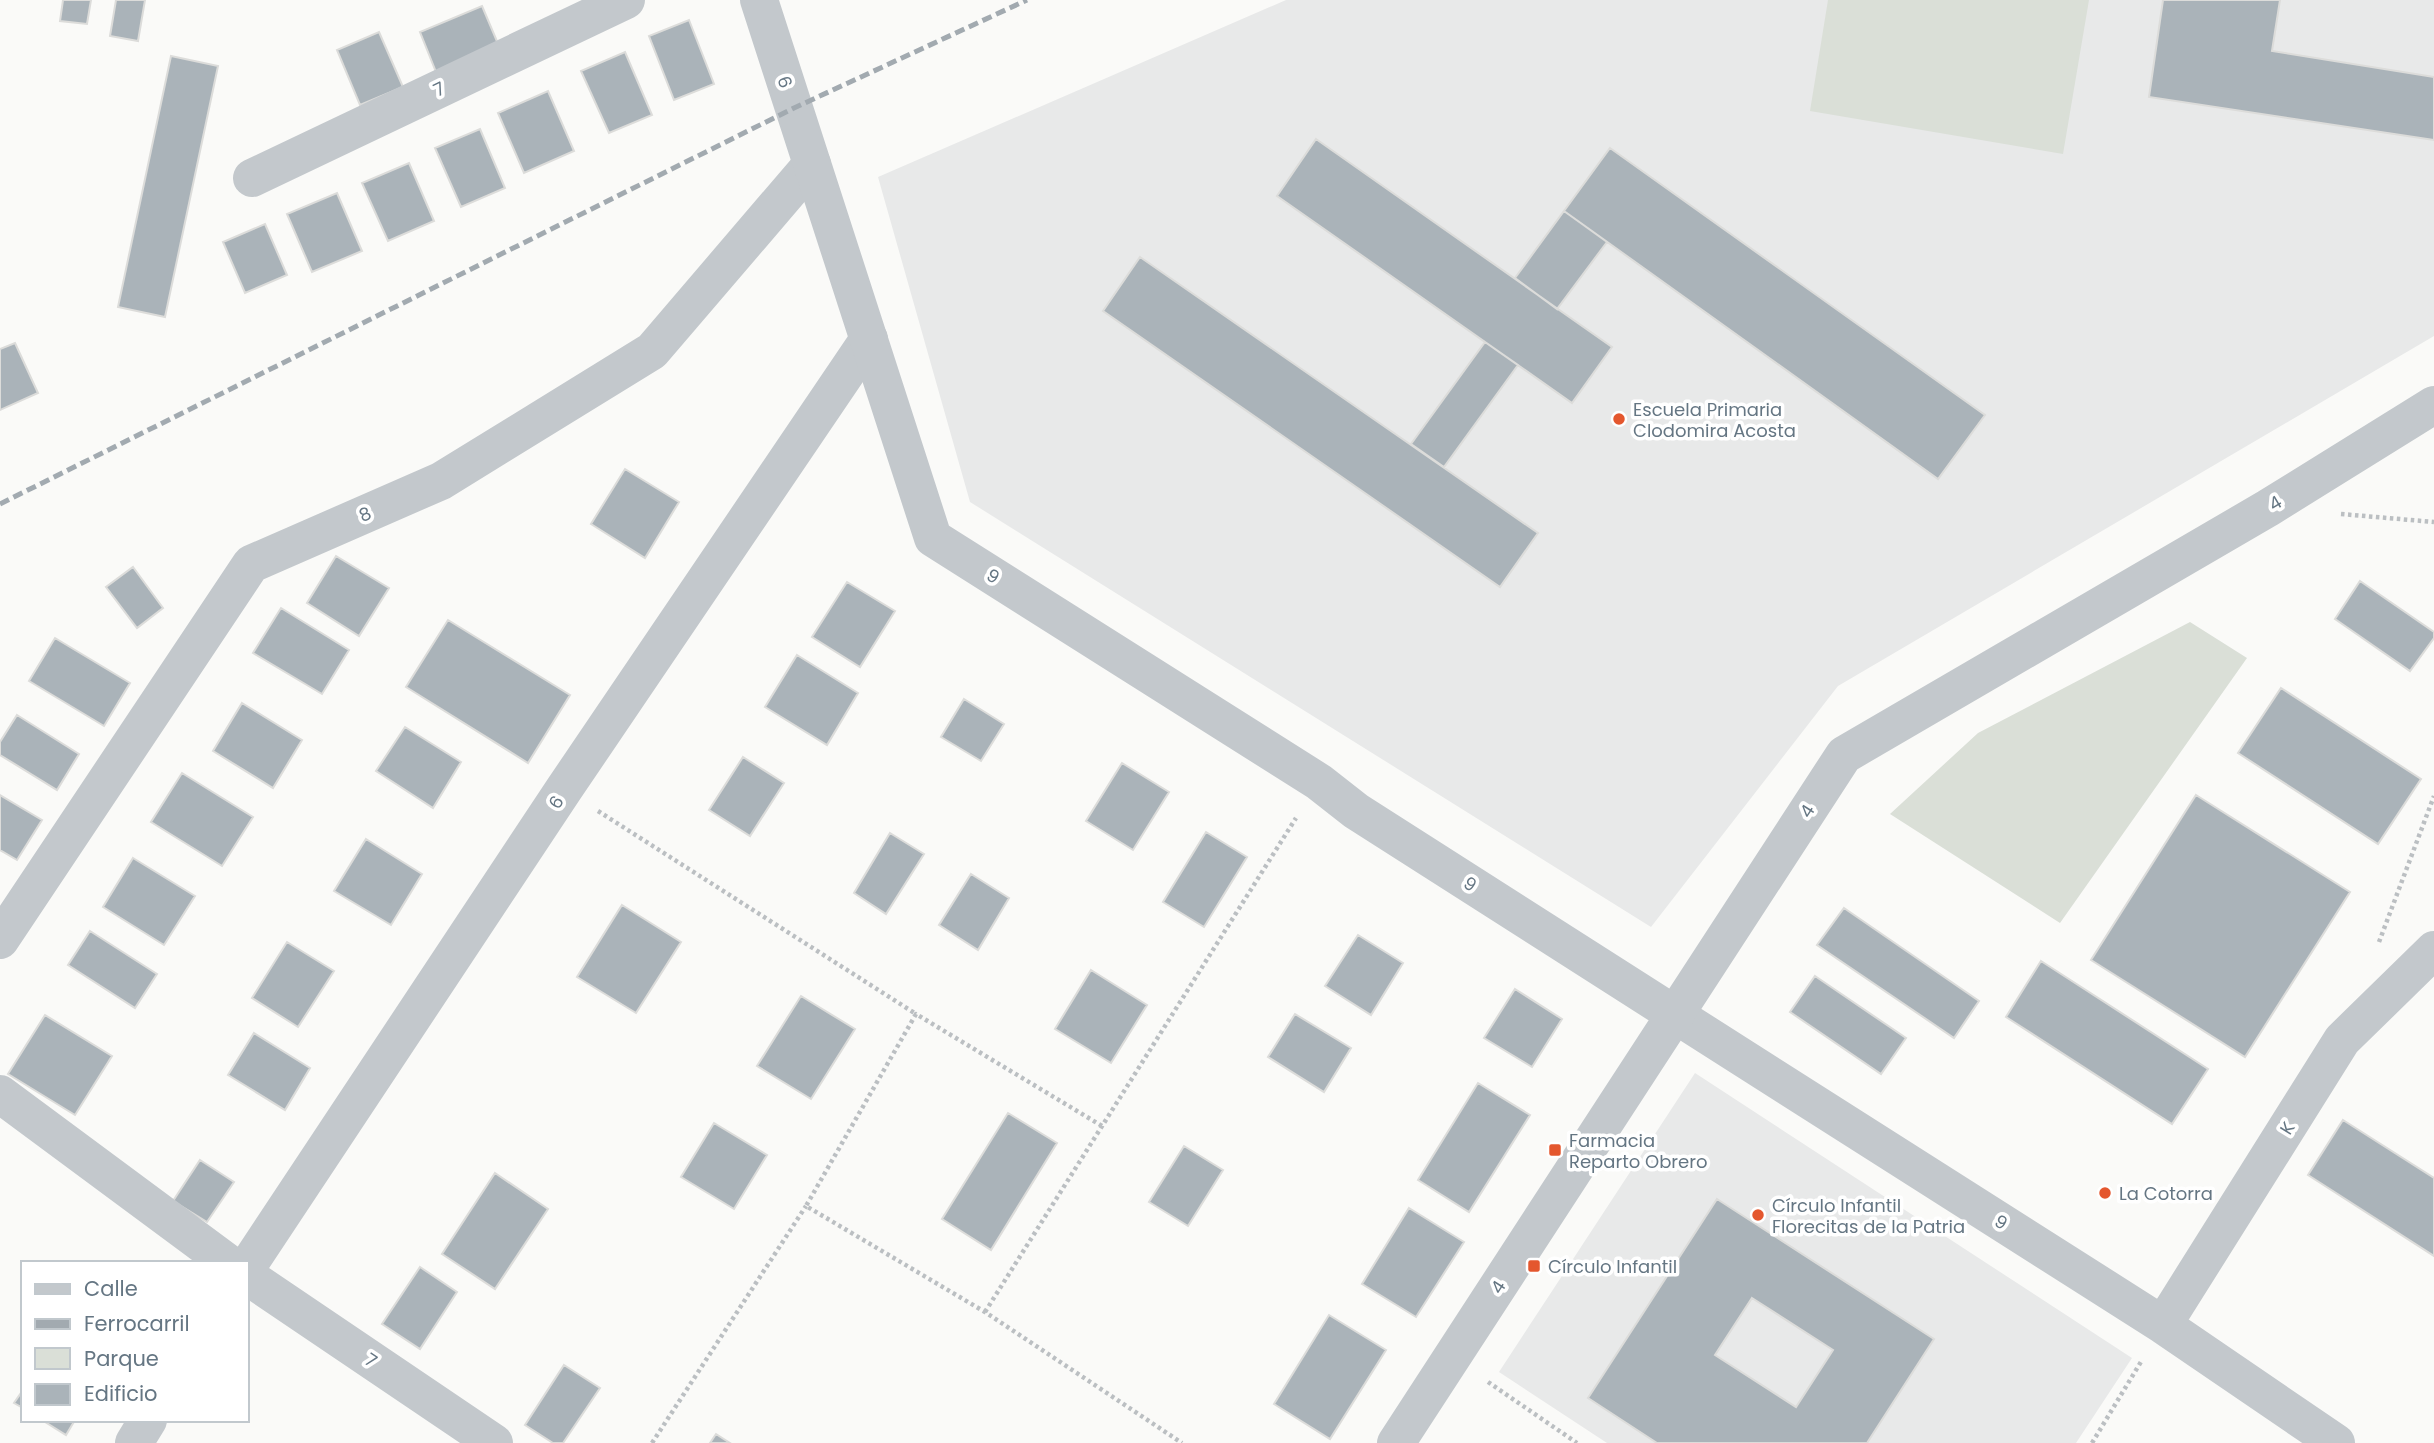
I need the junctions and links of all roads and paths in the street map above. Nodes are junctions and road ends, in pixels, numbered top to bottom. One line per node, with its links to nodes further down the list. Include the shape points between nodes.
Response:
1 (626, 0): 4 (street, 7)
2 (759, 0): 3 (street, 6)
3 (812, 164): 5 (street, 9); 12 (street, 8, via 652,351 441,481 251,564)
4 (253, 178)
5 (869, 339): 9 (street, 9, via 933,538); 10 (street, 6)
6 (2434, 405): 16 (street, 4, via 2268,508 1844,755)
7 (2332, 513): 8 (path)
8 (2434, 522)
9 (1319, 782): 16 (street, 9, via 1356,811); 18 (path)
10 (564, 789): 15 (path); 21 (street, 6)
11 (2434, 796): 13 (path)
12 (0, 940)
13 (2376, 950)
14 (2434, 950): 24 (street, K, via 2342,1040)
15 (916, 1014): 18 (path); 19 (path)
16 (1674, 1014): 24 (street, 9); 25 (street, 4)
17 (0, 1094): 20 (street)
18 (1102, 1126): 23 (path)
19 (806, 1206): 23 (path); 29 (path)
20 (225, 1261)
21 (248, 1265)
22 (248, 1277): 28 (street, 7)
23 (985, 1312): 30 (path)
24 (2164, 1325): 33 (path); 34 (street, 9)
25 (1452, 1358): 31 (street, 4); 32 (path)
26 (147, 1422): 27 (street)
27 (134, 1443)
28 (495, 1443)
29 (652, 1443)
30 (1182, 1443)
31 (1396, 1443)
32 (1577, 1443)
33 (2092, 1443)
34 (2336, 1443)

